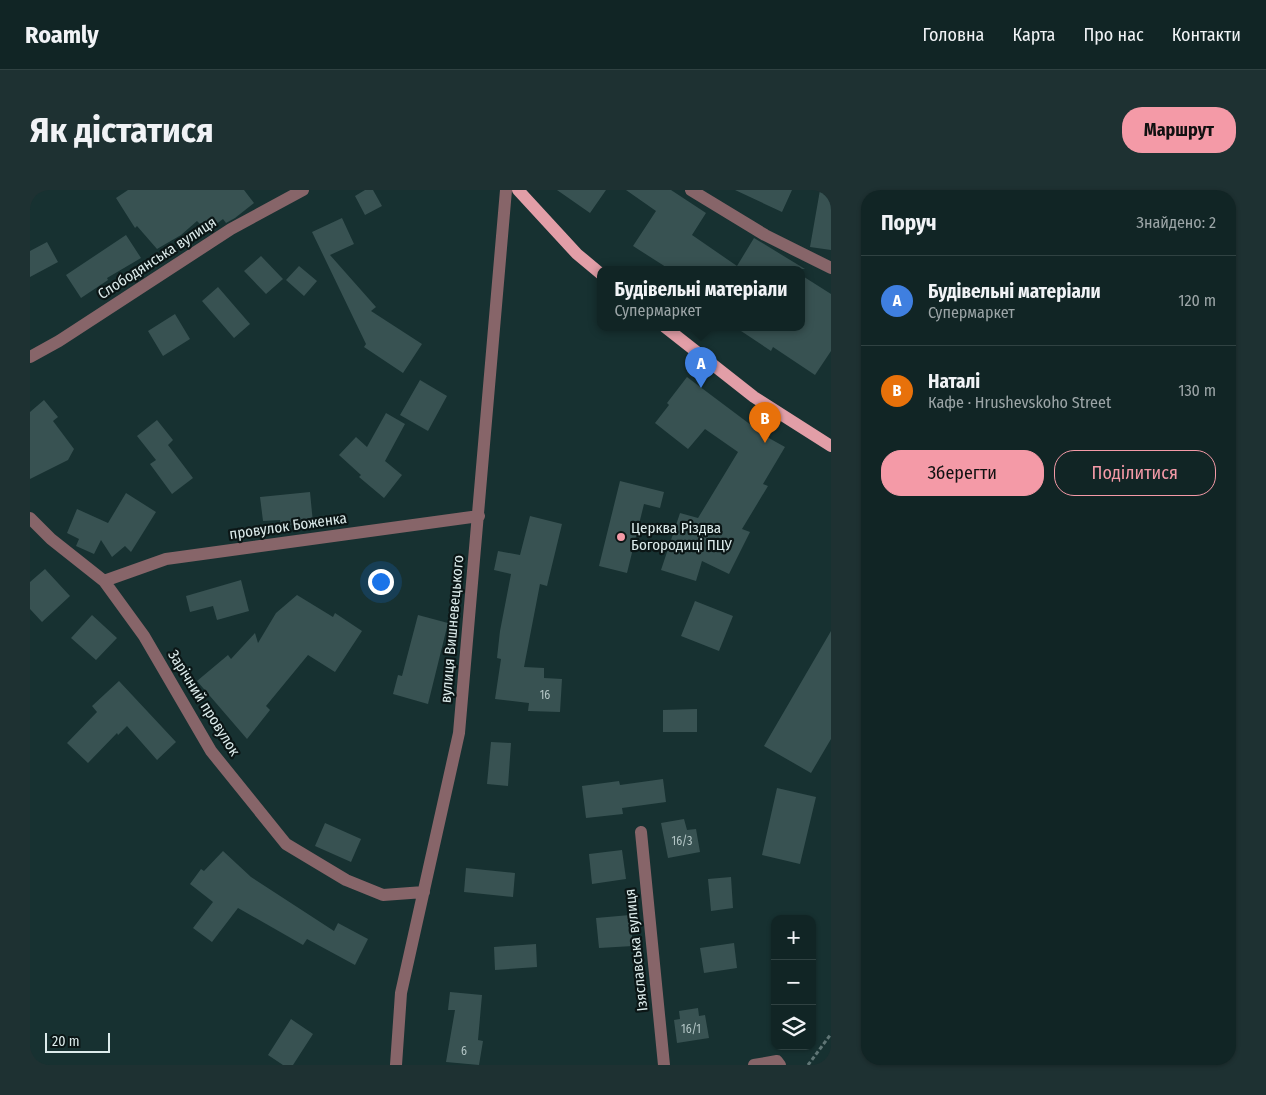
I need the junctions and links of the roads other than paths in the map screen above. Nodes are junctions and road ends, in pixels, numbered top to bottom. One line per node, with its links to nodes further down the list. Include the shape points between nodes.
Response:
1 (303, 190): 8 (street, Слободянська вулиця, via 231,229)
2 (506, 190): 10 (street, вулиця Вишневецького)
3 (518, 190): 6 (main road, via 577,254)
4 (691, 190): 5 (street, via 765,235)
5 (831, 268)
6 (597, 271)
7 (670, 331): 9 (main road, via 754,397)
8 (30, 357)
9 (831, 446)
10 (478, 516): 12 (street, провулок Боженка, via 166,559); 14 (street, вулиця Вишневецького, via 459,733)
11 (30, 518): 12 (street, Зарічний провулок)
12 (104, 581): 14 (street, Зарічний провулок, via 144,636 211,751 286,844 346,880 383,895)
13 (641, 832): 16 (street, Ізяславська вулиця)
14 (424, 892): 15 (street, вулиця Вишневецького, via 401,993)
15 (396, 1065)
16 (664, 1065)
17 (754, 1065): 18 (street, via 777,1061)
18 (780, 1065)

